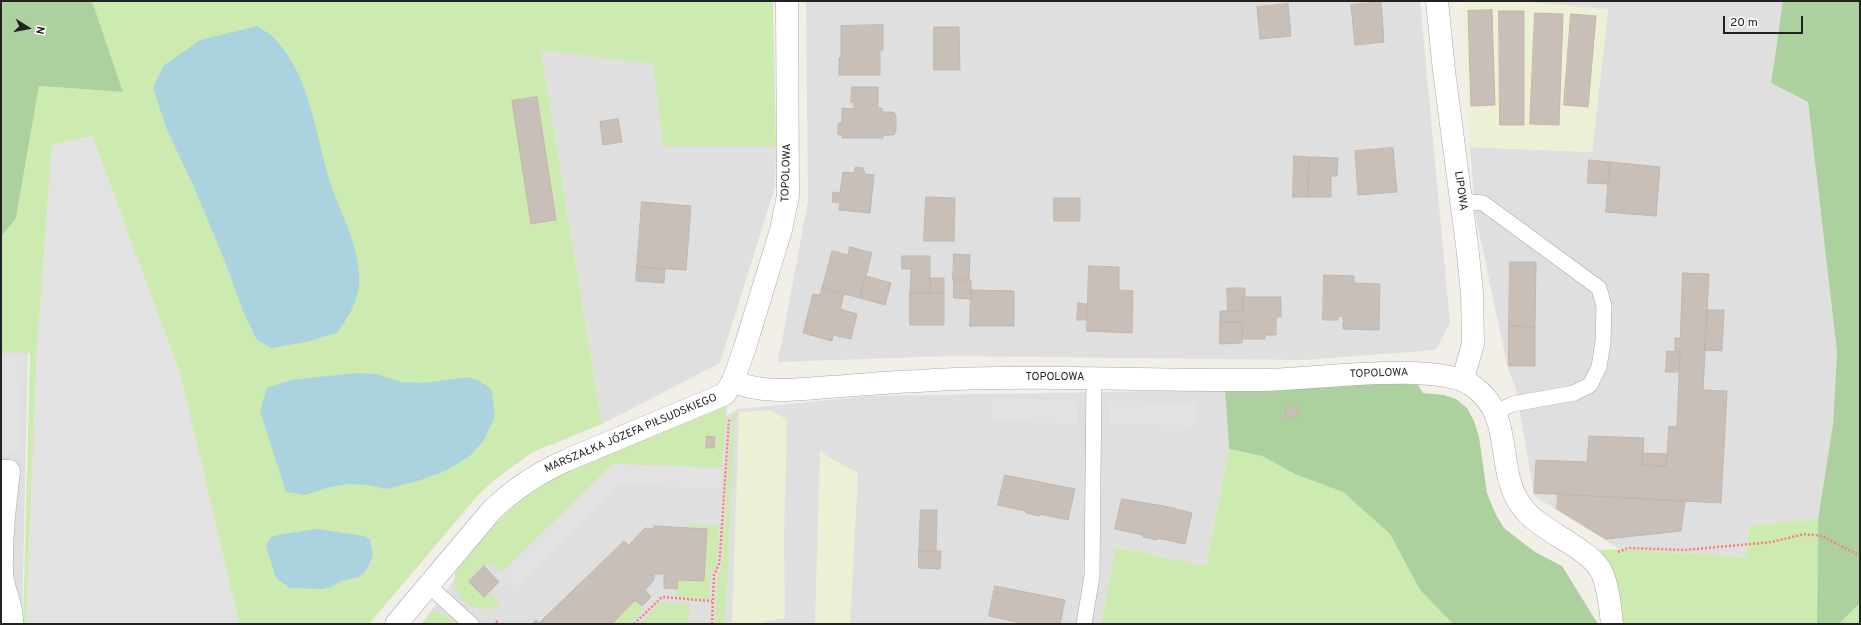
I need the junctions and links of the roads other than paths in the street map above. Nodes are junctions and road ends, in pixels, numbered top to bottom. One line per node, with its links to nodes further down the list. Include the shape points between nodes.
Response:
1 (787, 1): 6 (street, TOPOLOWA, via 788,196 779,238)
2 (1437, 1): 3 (street, LIPOWA)
3 (1462, 201): 5 (street, LIPOWA, via 1474,333); 7 (lane, via 1483,203 1599,288 1604,306 1599,367 1590,385 1574,394 1513,404)
4 (1094, 379): 5 (street, TOPOLOWA, via 1265,380 1390,373 1428,374); 6 (street, TOPOLOWA, via 975,378 788,390); 13 (lane, via 1092,576)
5 (1463, 379): 7 (street, TOPOLOWA, via 1484,395)
6 (738, 384): 9 (street, MARSZAŁKA JÓZEFA PIŁSUDSKIEGO, via 725,394 546,469 525,482 492,510)
7 (1495, 412): 14 (street, TOPOLOWA, via 1502,432 1512,489 1520,504 1534,520 1592,559 1602,572 1610,599)
8 (5, 471): 10 (street, via 2,575 13,610)
9 (428, 585): 11 (street, MARSZAŁKA JÓZEFA PIŁSUDSKIEGO); 12 (lane)
10 (12, 624)
11 (396, 624)
12 (471, 624)
13 (1084, 624)
14 (1612, 624)

